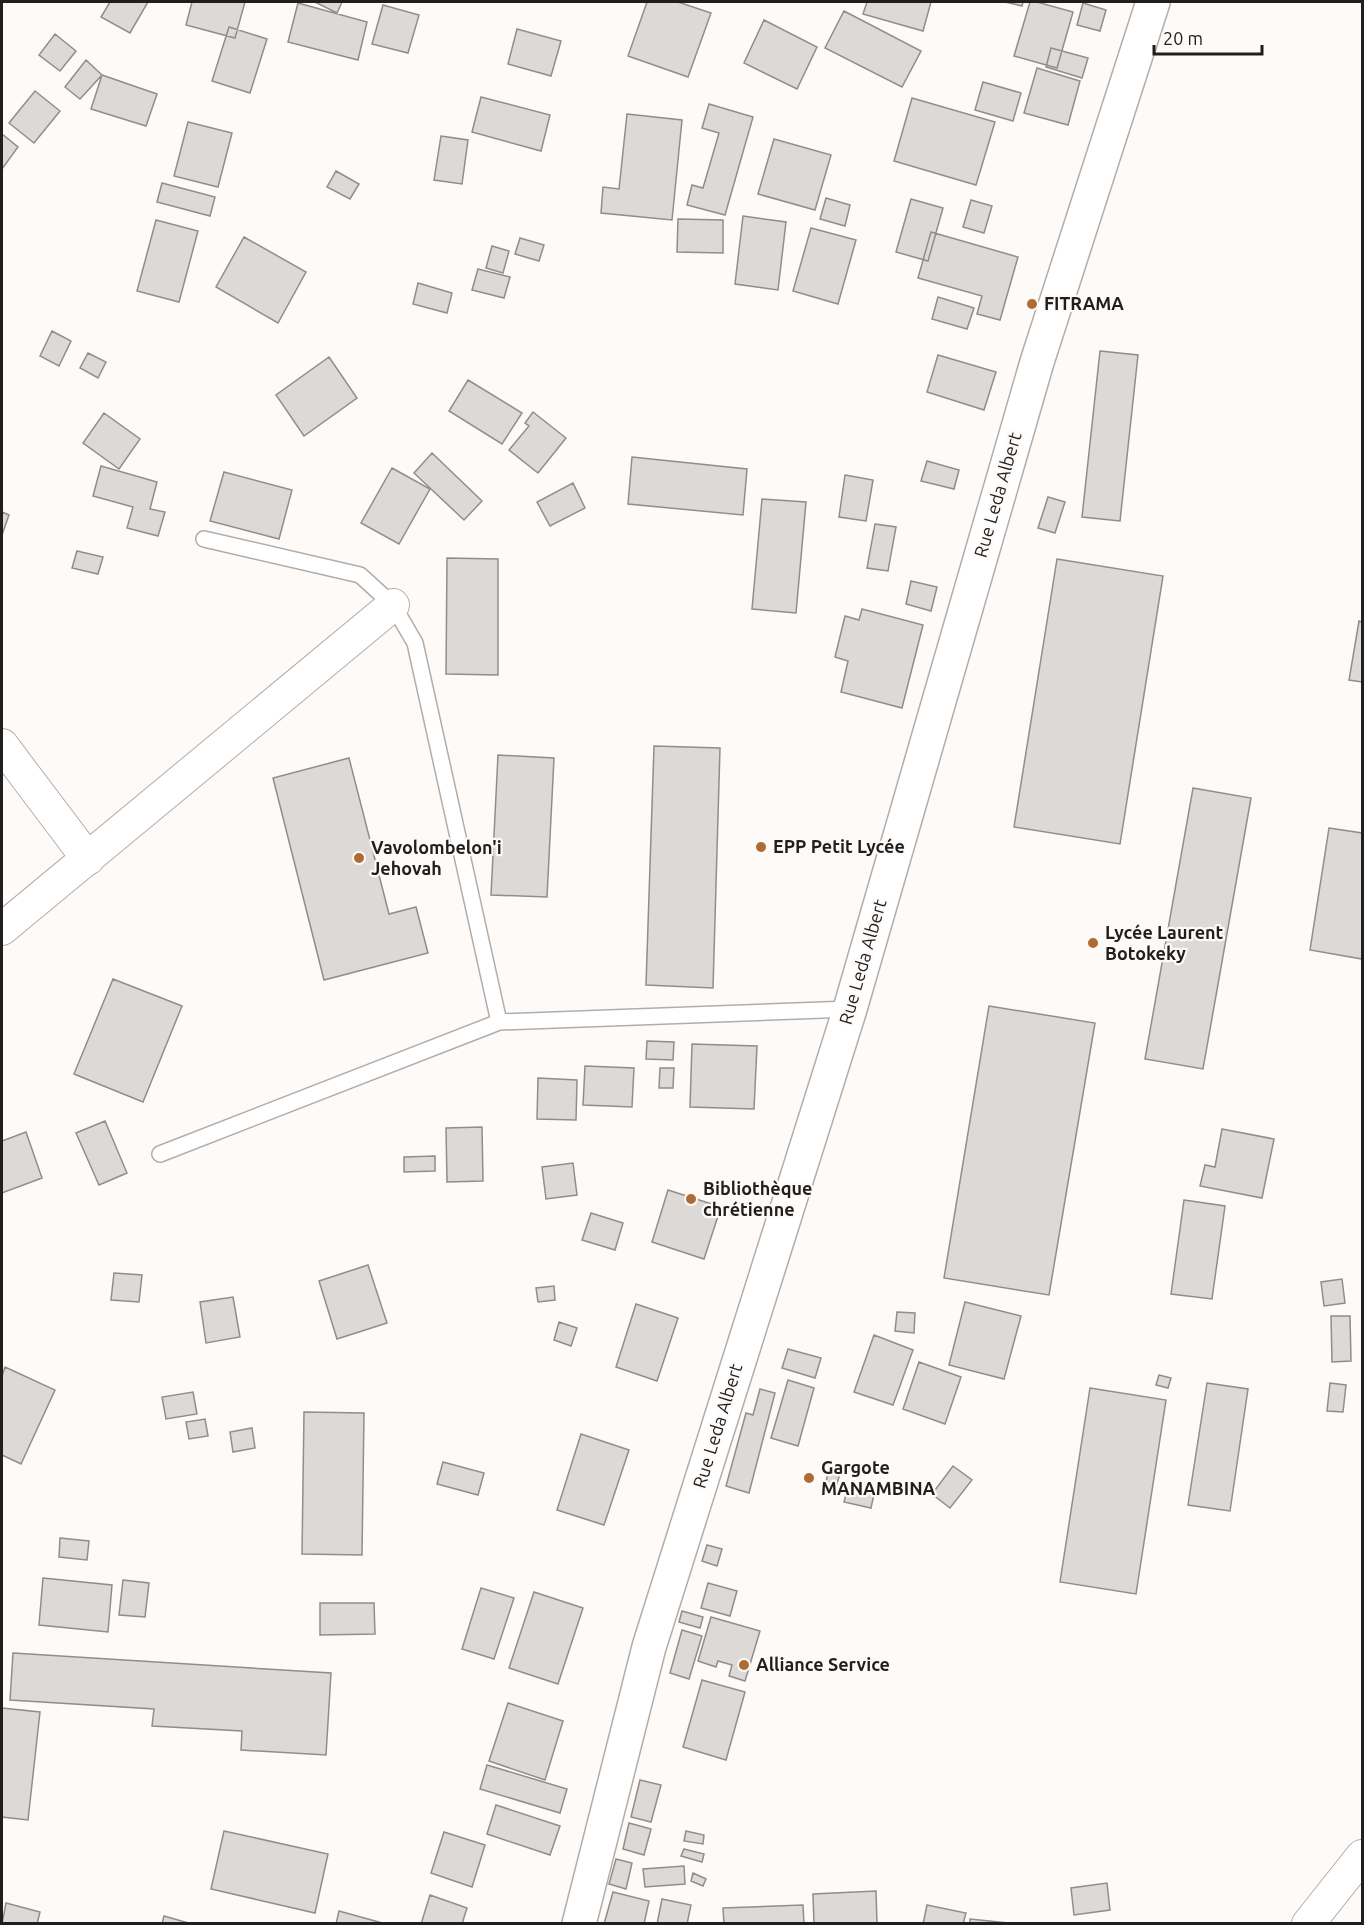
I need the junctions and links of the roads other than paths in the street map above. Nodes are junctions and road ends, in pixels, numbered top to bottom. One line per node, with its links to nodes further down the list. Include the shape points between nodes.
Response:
1 (1153, 2): 7 (street, Rue Leda Albert, via 1037,362)
2 (204, 539): 3 (lane, via 360,575)
3 (393, 605): 5 (street); 8 (lane, via 416,643)
4 (2, 745): 5 (street)
5 (88, 859): 6 (street)
6 (2, 929)
7 (849, 1009): 8 (lane); 11 (street, Rue Leda Albert, via 649,1647)
8 (499, 1022): 9 (lane)
9 (160, 1154)
10 (1362, 1856): 12 (street)
11 (579, 1923)
12 (1308, 1923)

